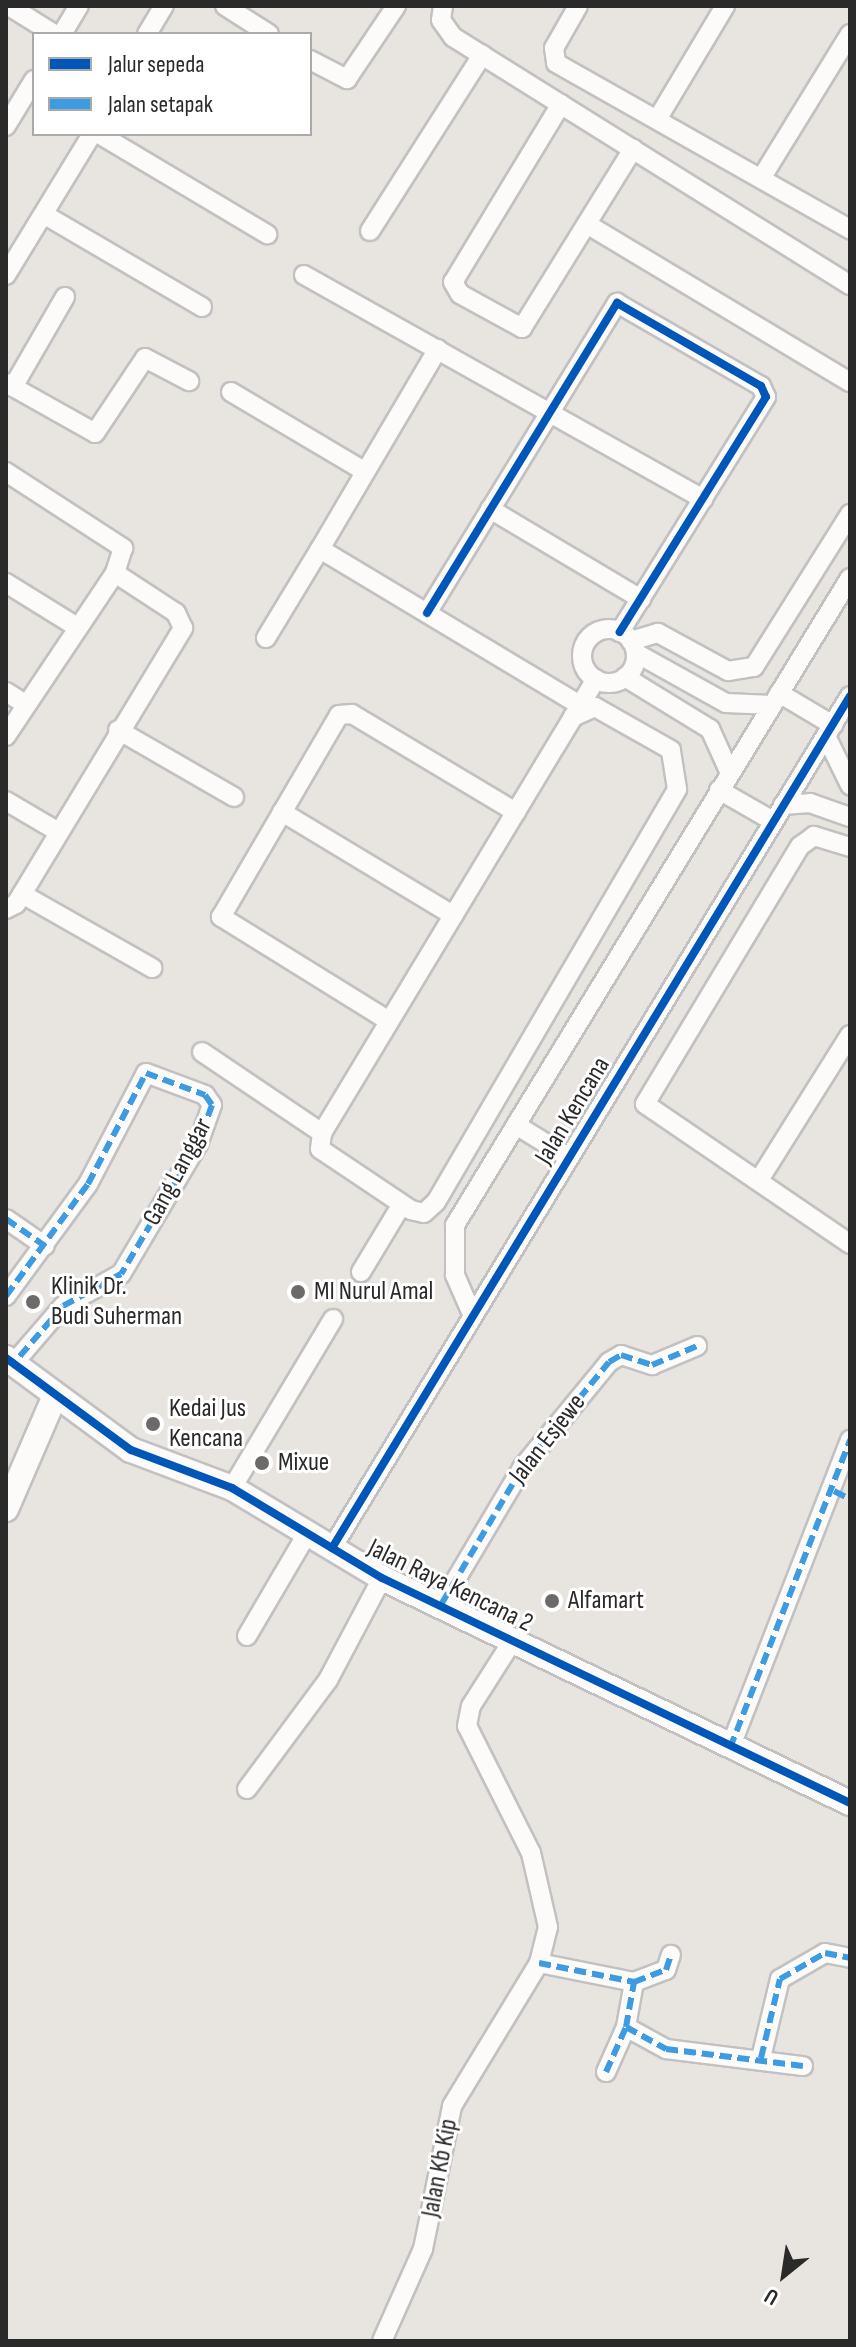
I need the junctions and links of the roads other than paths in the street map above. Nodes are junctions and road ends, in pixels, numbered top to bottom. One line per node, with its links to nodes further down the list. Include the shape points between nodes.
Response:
1 (9, 6): 9 (street)
2 (79, 6): 10 (street)
3 (164, 6): 11 (street)
4 (225, 6): 12 (street)
5 (396, 6): 15 (street, via 347,79)
6 (443, 6): 14 (street, via 444,29)
7 (578, 6): 18 (street, via 554,48 556,63)
8 (725, 6): 18 (street)
9 (51, 32)
10 (63, 32)
11 (148, 32)
12 (266, 32)
13 (850, 34): 23 (street)
14 (482, 55): 17 (street); 27 (street)
15 (312, 61)
16 (32, 83): 19 (street)
17 (561, 104): 22 (street); 25 (street, via 455,289 522,328)
18 (658, 118): 23 (street)
19 (6, 126)
20 (91, 136): 24 (street)
21 (102, 136): 28 (street)
22 (633, 149): 25 (street); 31 (street)
23 (762, 177): 26 (street)
24 (45, 215): 29 (street); 33 (street)
25 (590, 226): 36 (street)
26 (850, 229)
27 (370, 231)
28 (267, 234)
29 (6, 275)
30 (304, 275): 34 (street)
31 (850, 285)
32 (65, 297): 37 (street)
33 (202, 307)
34 (438, 349): 39 (street); 40 (street)
35 (189, 381): 37 (street, via 145,358 95,433)
36 (850, 382)
37 (9, 385)
38 (231, 392): 40 (street)
39 (549, 411): 42 (street); 42 (street, via 612,305 624,304 766,390); 43 (street)
40 (364, 471): 45 (street)
41 (6, 472): 46 (street, via 118,542 123,548)
42 (703, 499): 49 (street)
43 (490, 509): 49 (street); 50 (street)
44 (850, 514): 53 (street, via 754,667 728,671 658,633)
45 (320, 549): 50 (street); 52 (street)
46 (115, 573): 51 (street); 62 (street, via 176,613 183,628)
47 (850, 578): 58 (street, Jalan Kencana)
48 (6, 583): 51 (street)
49 (641, 599): 53 (street)
50 (427, 613): 60 (street)
51 (77, 627): 59 (street)
52 (266, 638)
53 (629, 642): 54 (street); 55 (street, via 595,632 583,647 584,666); 58 (street, via 726,703)
54 (625, 677): 55 (street); 64 (street, via 710,729)
55 (596, 679): 60 (street)
56 (6, 692): 59 (street)
57 (850, 696): 61 (street, Jalan Kencana)
58 (782, 700): 61 (street); 64 (street, Jalan Kencana)
59 (25, 704): 63 (street)
60 (576, 711): 70 (street); 86 (street, via 595,707 617,715 671,750 677,789 436,1202 424,1213)
61 (825, 726): 65 (street); 71 (street, Jalan Kencana)
62 (118, 730): 67 (street); 73 (street)
63 (6, 736)
64 (730, 773): 66 (street, Jalan Kencana)
65 (850, 785)
66 (727, 795): 71 (street); 82 (street, Jalan Kencana)
67 (234, 797)
68 (6, 801): 73 (street)
69 (282, 812): 70 (street, via 345,713); 77 (street); 79 (street, via 221,917)
70 (516, 812): 77 (street)
71 (772, 813): 72 (street, via 810,803); 84 (street, Jalan Kencana)
72 (850, 817)
73 (57, 831): 75 (street)
74 (850, 847): 85 (street, via 814,836 800,846 646,1098 649,1109)
75 (22, 894): 76 (street); 78 (street)
76 (6, 909)
77 (453, 915): 79 (street)
78 (152, 968)
79 (389, 1021): 83 (street)
80 (850, 1035): 85 (street)
81 (202, 1052): 83 (street)
82 (516, 1125): 84 (street); 92 (street, Jalan Kencana, via 451,1241)
83 (322, 1133): 86 (street, via 320,1149)
84 (568, 1157): 92 (street, Jalan Kencana)
85 (759, 1180): 88 (street)
86 (402, 1204): 90 (street)
87 (6, 1219): 89 (street)
88 (850, 1244)
89 (45, 1246): 91 (street, Gang Langgar); 95 (street, Gang Langgar, via 88,1184 146,1073 205,1095 212,1105 198,1144 121,1274 63,1306)
90 (361, 1272)
91 (6, 1296)
92 (472, 1314): 102 (street, Jalan Kencana)
93 (333, 1319): 98 (street)
94 (697, 1346): 104 (street, Jalan Esjewe, via 652,1365 621,1355 609,1362 522,1468)
95 (10, 1360): 96 (street, Jalan Raya Kencana 2)
96 (54, 1398): 98 (street, Jalan Raya Kencana 2, via 131,1450); 100 (street)
97 (850, 1440): 99 (street)
98 (232, 1488): 101 (street, Jalan Raya Kencana 2)
99 (842, 1495): 107 (street)
100 (6, 1509)
101 (308, 1532): 102 (street, Jalan Raya Kencana 2); 105 (street)
102 (332, 1548): 103 (street, Jalan Raya Kencana 2)
103 (382, 1578): 104 (street, Jalan Raya Kencana 2); 108 (street, via 328,1680)
104 (442, 1603): 106 (street, Jalan Raya Kencana 2)
105 (247, 1636)
106 (513, 1640): 107 (street, Jalan Raya Kencana 2); 112 (street, Jalan Kb Kip, via 471,1706 467,1726 507,1795 538,1873 548,1927)
107 (730, 1748): 109 (street, Jalan Raya Kencana 2)
108 (247, 1789)
109 (850, 1803)
110 (671, 1955): 113 (street, via 666,1970)
111 (850, 1958): 115 (street, via 825,1953 780,1979)
112 (539, 1963): 113 (street); 118 (street, Jalan Kb Kip, via 452,2106 423,2249)
113 (634, 1982): 114 (street)
114 (626, 2027): 115 (street, via 666,2049); 117 (street)
115 (761, 2058): 116 (street)
116 (803, 2066)
117 (606, 2072)
118 (382, 2341)

